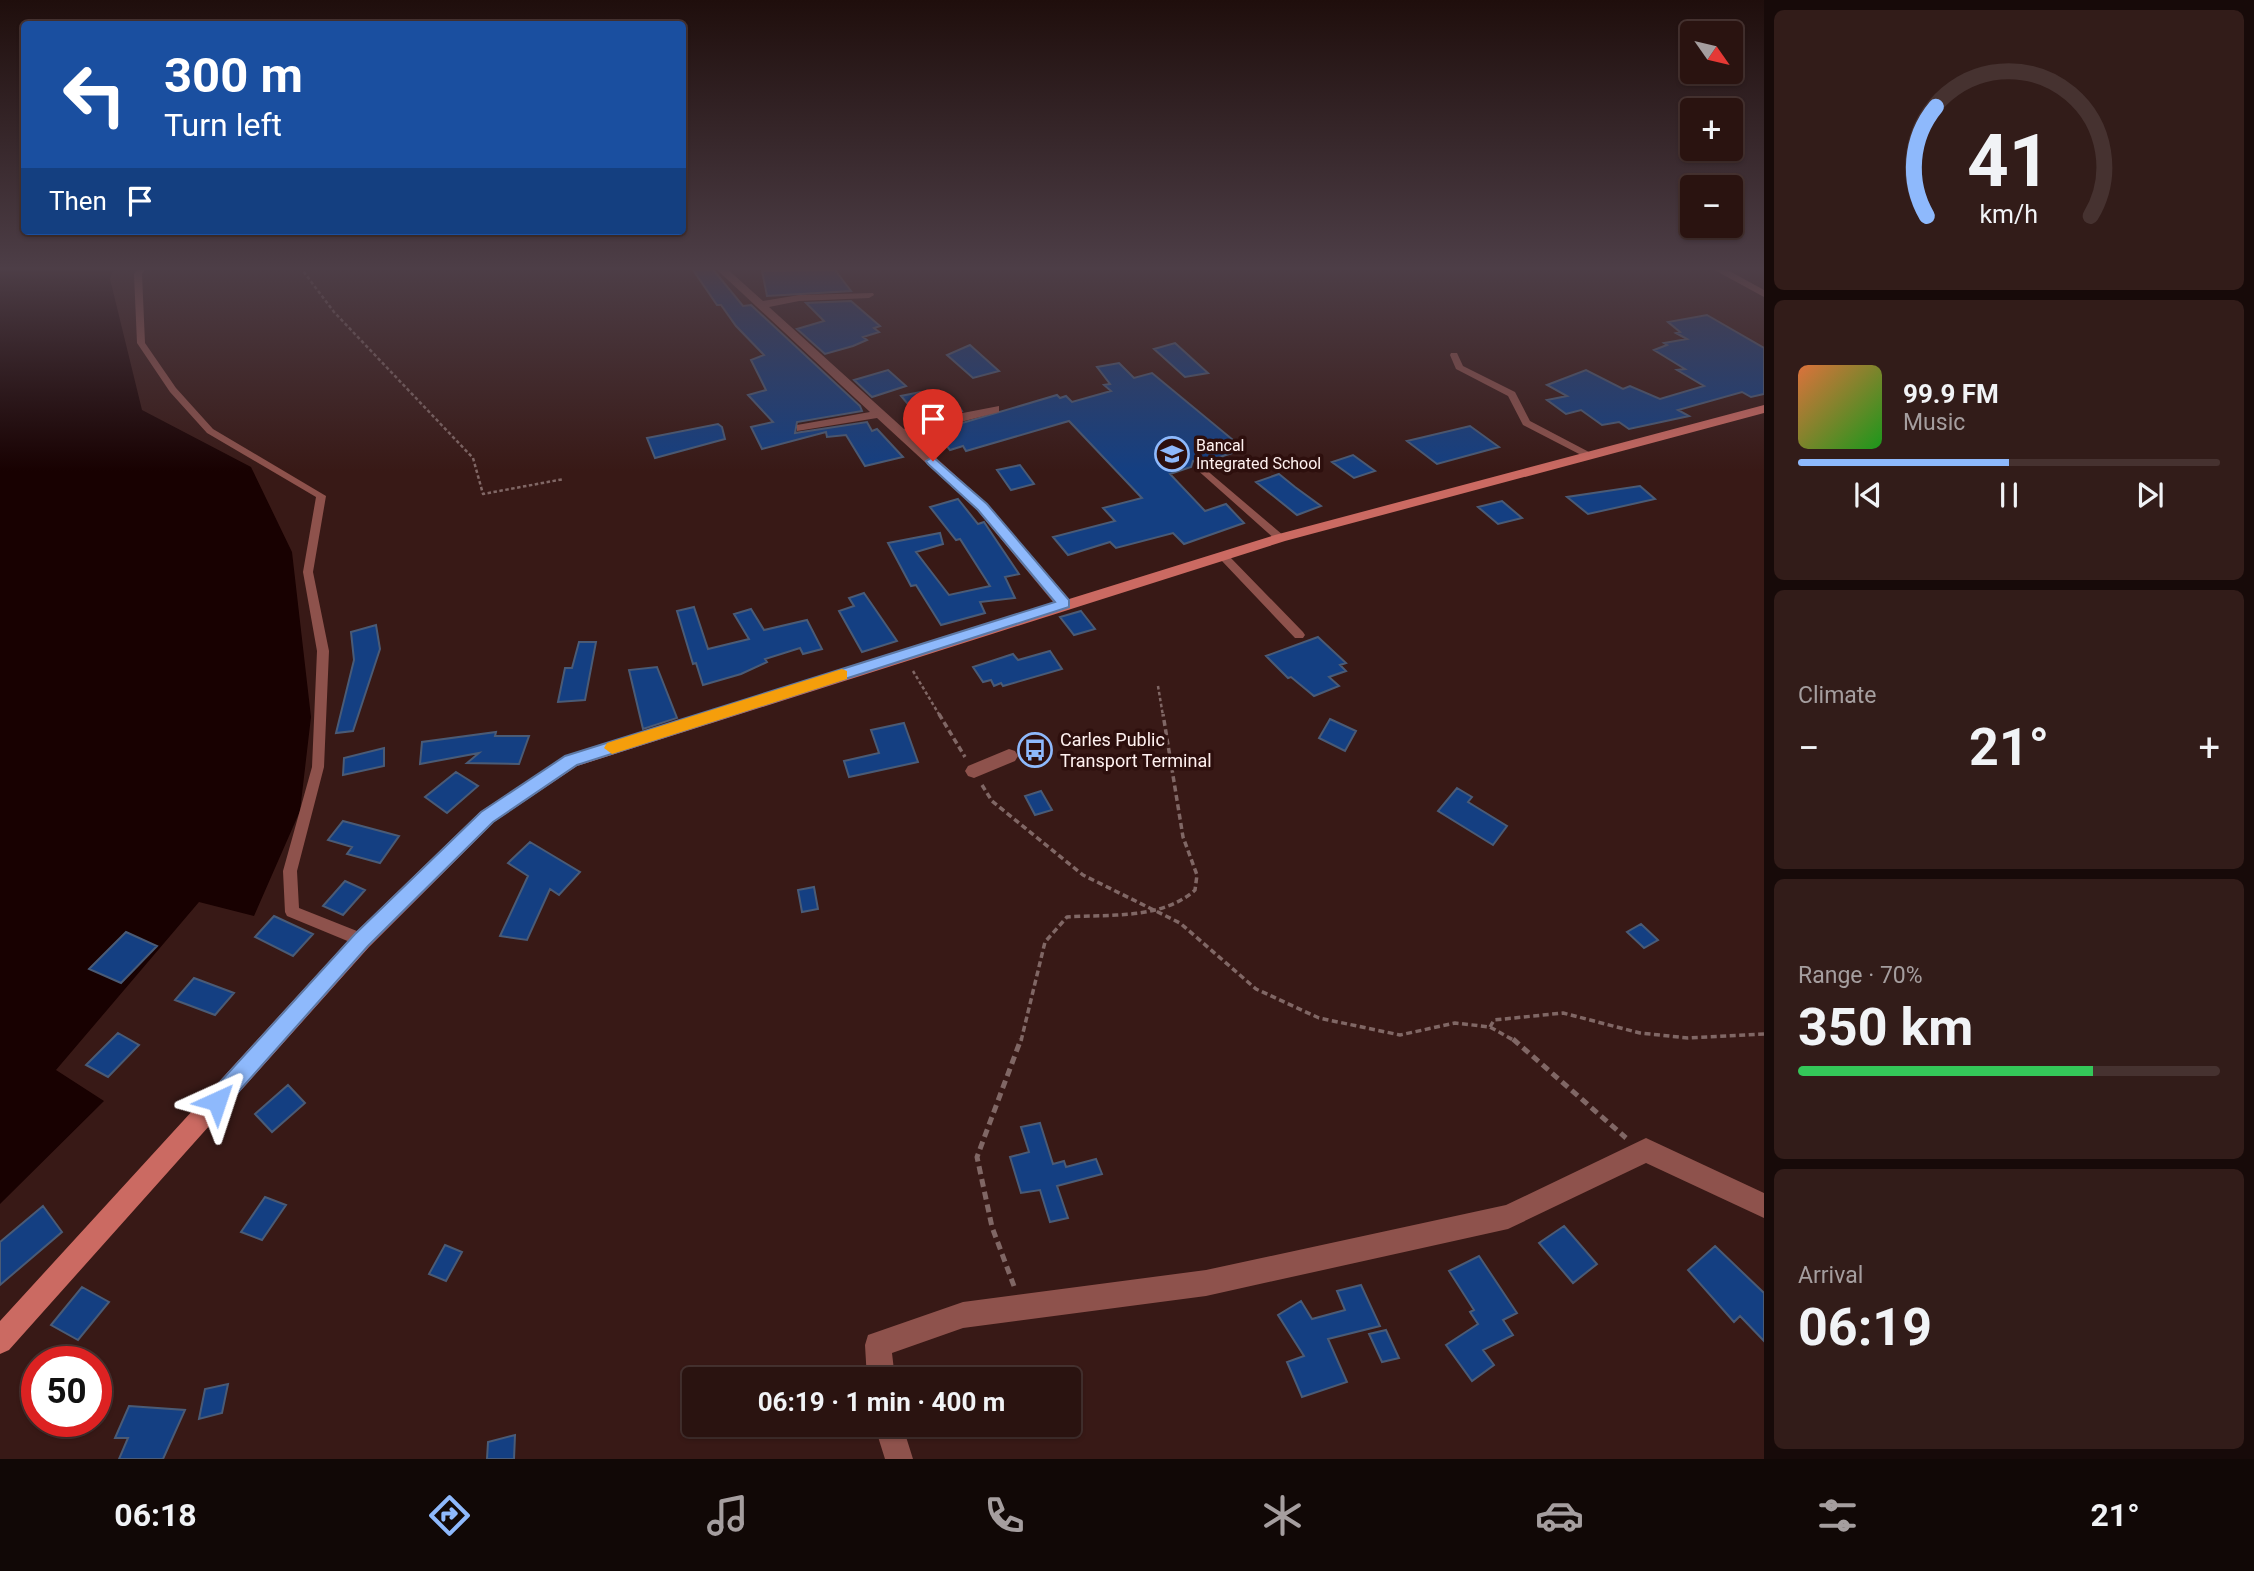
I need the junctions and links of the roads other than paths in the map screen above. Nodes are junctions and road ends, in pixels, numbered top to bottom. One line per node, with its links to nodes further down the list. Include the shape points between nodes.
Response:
1 (141, 335): 17 (lane, via 141,343 173,390 210,431 321,496 308,572 323,651 318,766 290,871 292,912)
2 (795, 335): 6 (street)
3 (1454, 355): 9 (lane, via 1459,367 1512,394 1526,423)
4 (995, 409): 8 (street)
5 (1764, 409): 9 (main road)
6 (880, 414): 7 (street); 8 (street)
7 (802, 428)
8 (903, 434): 13 (street, via 982,507)
9 (1586, 454): 11 (main road)
10 (1197, 465): 11 (lane)
11 (1280, 538): 12 (main road)
12 (1225, 558): 13 (main road); 14 (lane)
13 (1064, 604): 17 (main road, via 571,761 487,817)
14 (1299, 635)
15 (1009, 756): 16 (street)
16 (974, 771)
17 (362, 940): 19 (main road)
18 (1764, 1206): 20 (street, via 1646,1150 1508,1217 1206,1283 963,1315 878,1345)
19 (0, 1341)
20 (880, 1367)
21 (892, 1437): 22 (street)
22 (900, 1459)

